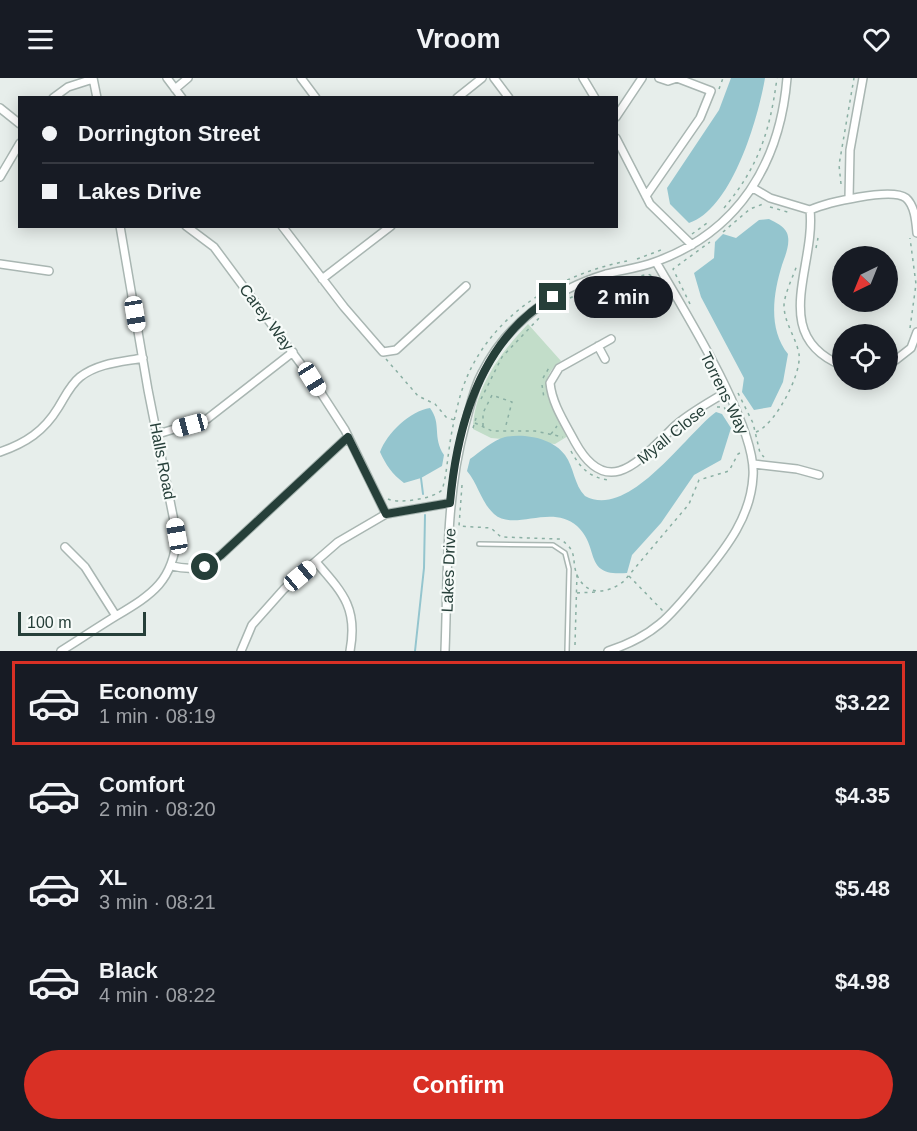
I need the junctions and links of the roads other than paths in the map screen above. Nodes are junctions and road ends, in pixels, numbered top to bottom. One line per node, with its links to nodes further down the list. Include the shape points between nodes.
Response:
1 (166, 78): 12 (street)
2 (188, 78): 12 (street)
3 (302, 78): 16 (street)
4 (482, 78): 17 (street)
5 (494, 78): 18 (street)
6 (583, 78): 19 (street)
7 (642, 78): 21 (street)
8 (659, 78): 27 (street, via 677,78 711,92 700,118)
9 (787, 78): 26 (street, Lakes Drive, via 778,130)
10 (862, 78): 28 (street, via 849,150)
11 (93, 79): 13 (street, via 68,87); 14 (street)
12 (175, 89): 15 (street)
13 (56, 96)
14 (97, 96)
15 (180, 96)
16 (315, 96)
17 (460, 96)
18 (508, 96)
19 (594, 96)
20 (0, 108): 22 (street)
21 (618, 114)
22 (18, 122)
23 (618, 142): 27 (street)
24 (18, 146): 25 (street)
25 (0, 177)
26 (753, 188): 29 (street, via 770,198); 35 (street, Lakes Drive, via 724,221)
27 (646, 196): 35 (street)
28 (849, 199): 29 (street); 34 (street, via 895,194 905,197 914,213)
29 (810, 210): 47 (street, via 799,315 814,346)
30 (120, 228): 46 (street, Halls Road)
31 (189, 228): 45 (street, Carey Way, via 214,247)
32 (284, 228): 39 (street)
33 (388, 228): 39 (street)
34 (917, 233)
35 (692, 245): 36 (street, Lakes Drive)
36 (656, 262): 50 (street, Torrens Way); 56 (street, Lakes Drive, via 569,288 544,302 506,336 473,394 455,461)
37 (0, 264): 38 (street)
38 (49, 271)
39 (322, 279): 40 (street, via 378,348 389,353)
40 (466, 286)
41 (913, 331): 44 (street)
42 (611, 339): 43 (street, Myall Close)
43 (598, 346): 48 (street); 50 (street, Myall Close, via 559,368 550,383 554,402 581,453 594,468 605,472 634,465 677,424)
44 (914, 350): 49 (street)
45 (293, 352): 51 (street, via 207,419); 52 (street, Carey Way)
46 (142, 358): 51 (street, Halls Road); 53 (street, via 102,366 82,376 70,387 44,428 23,443)
47 (832, 358)
48 (605, 359)
49 (898, 360)
50 (726, 392): 54 (street, Torrens Way, via 746,431)
51 (158, 434): 61 (street, Halls Road, via 177,536)
52 (348, 437): 57 (street, Carey Way); 61 (street, via 205,567 188,570)
53 (0, 452)
54 (754, 464): 55 (street); 68 (street, Torrens Way, via 746,512 730,544 656,628)
55 (819, 475)
56 (450, 503): 57 (street); 66 (street, Lakes Drive)
57 (386, 514): 60 (street, via 338,542)
58 (479, 544): 67 (lane, via 553,545 565,553)
59 (64, 547): 62 (street, via 85,567)
60 (316, 562): 64 (street, via 284,589 252,625); 65 (street, via 349,604 353,629)
61 (172, 566): 62 (street, Halls Road, via 152,593)
62 (116, 616): 63 (street, Halls Road)
63 (62, 651)
64 (241, 651)
65 (350, 651)
66 (445, 651)
67 (567, 651)
68 (608, 651)

